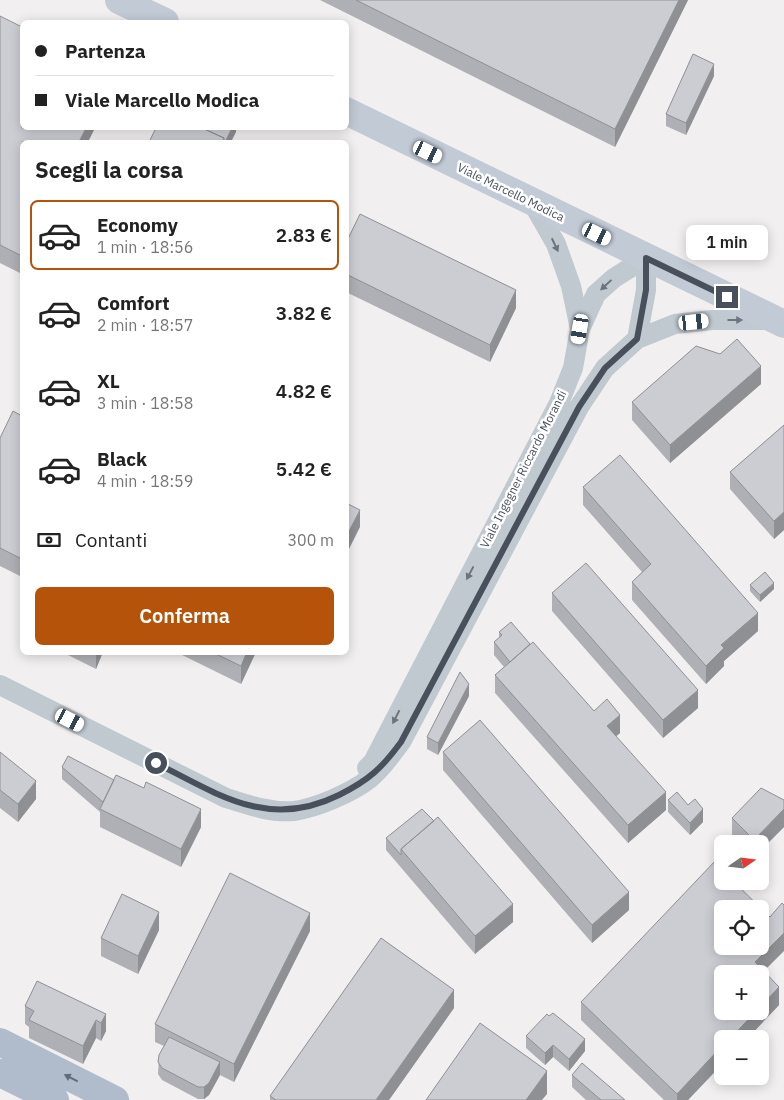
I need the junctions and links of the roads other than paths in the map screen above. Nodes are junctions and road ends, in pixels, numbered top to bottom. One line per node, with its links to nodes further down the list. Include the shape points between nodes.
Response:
1 (119, 0): 2 (street)
2 (161, 20)
3 (349, 112): 4 (street, Viale Marcello Modica)
4 (532, 202): 5 (street, Viale Marcello Modica); 7 (street, one-way to 7, via 556,244 571,286)
5 (646, 258): 6 (street, Viale Marcello Modica); 7 (street, Viale Ingegner Riccardo Morandi, one-way to 7, via 596,294); 8 (street, via 646,290)
6 (780, 322): 8 (street, one-way to 6, via 675,324 712,320)
7 (580, 329): 10 (street, Viale Ingegner Riccardo Morandi, one-way to 10, via 573,368 559,403 373,762)
8 (637, 339): 10 (street, Viale Ingegner Riccardo Morandi, via 605,368 579,407 401,742 385,765 367,781)
9 (0, 685): 10 (street, Viale Ingegner Riccardo Morandi, via 226,798 262,809 293,811 319,805)
10 (343, 793)
11 (0, 1042): 14 (main road, one-way to 11)
12 (0, 1073): 13 (main road)
13 (55, 1100)
14 (114, 1100)

